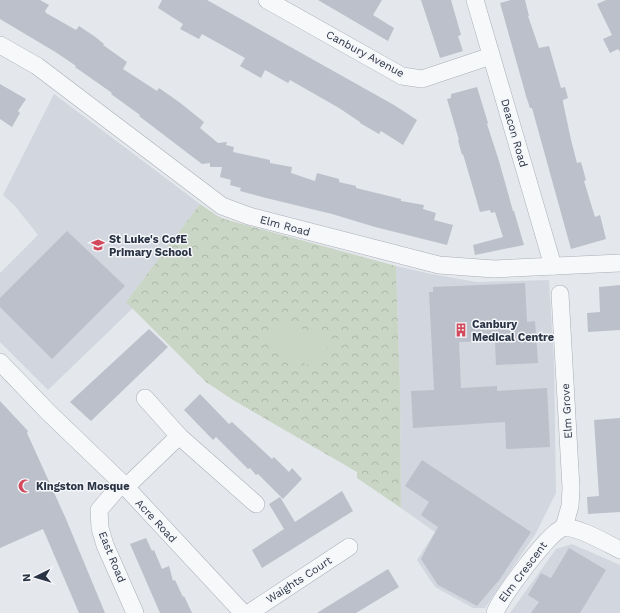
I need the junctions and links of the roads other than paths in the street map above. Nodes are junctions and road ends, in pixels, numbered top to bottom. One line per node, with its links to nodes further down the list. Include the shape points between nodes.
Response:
1 (267, 0): 4 (street, Canbury Avenue, via 402,76 422,78)
2 (475, 0): 4 (street, Deacon Road)
3 (0, 45): 6 (street, Elm Road, via 37,66 227,208 249,216 439,265 494,269)
4 (491, 56): 6 (street, Deacon Road)
5 (620, 263): 6 (street, Elm Road)
6 (553, 266)
7 (560, 294): 13 (street, Elm Grove, via 571,488 570,506)
8 (0, 362): 11 (street, Acre Road)
9 (146, 398): 10 (street)
10 (179, 436): 11 (street, East Road); 12 (street)
11 (124, 485): 16 (street, East Road, via 99,510 100,528); 17 (street, Acre Road)
12 (256, 504)
13 (564, 527): 15 (street, via 578,530); 19 (street, Elm Crescent, via 544,544 504,595)
14 (349, 547): 18 (street, Waights Court)
15 (620, 550)
16 (135, 613)
17 (243, 613)
18 (249, 613)
19 (495, 613)

